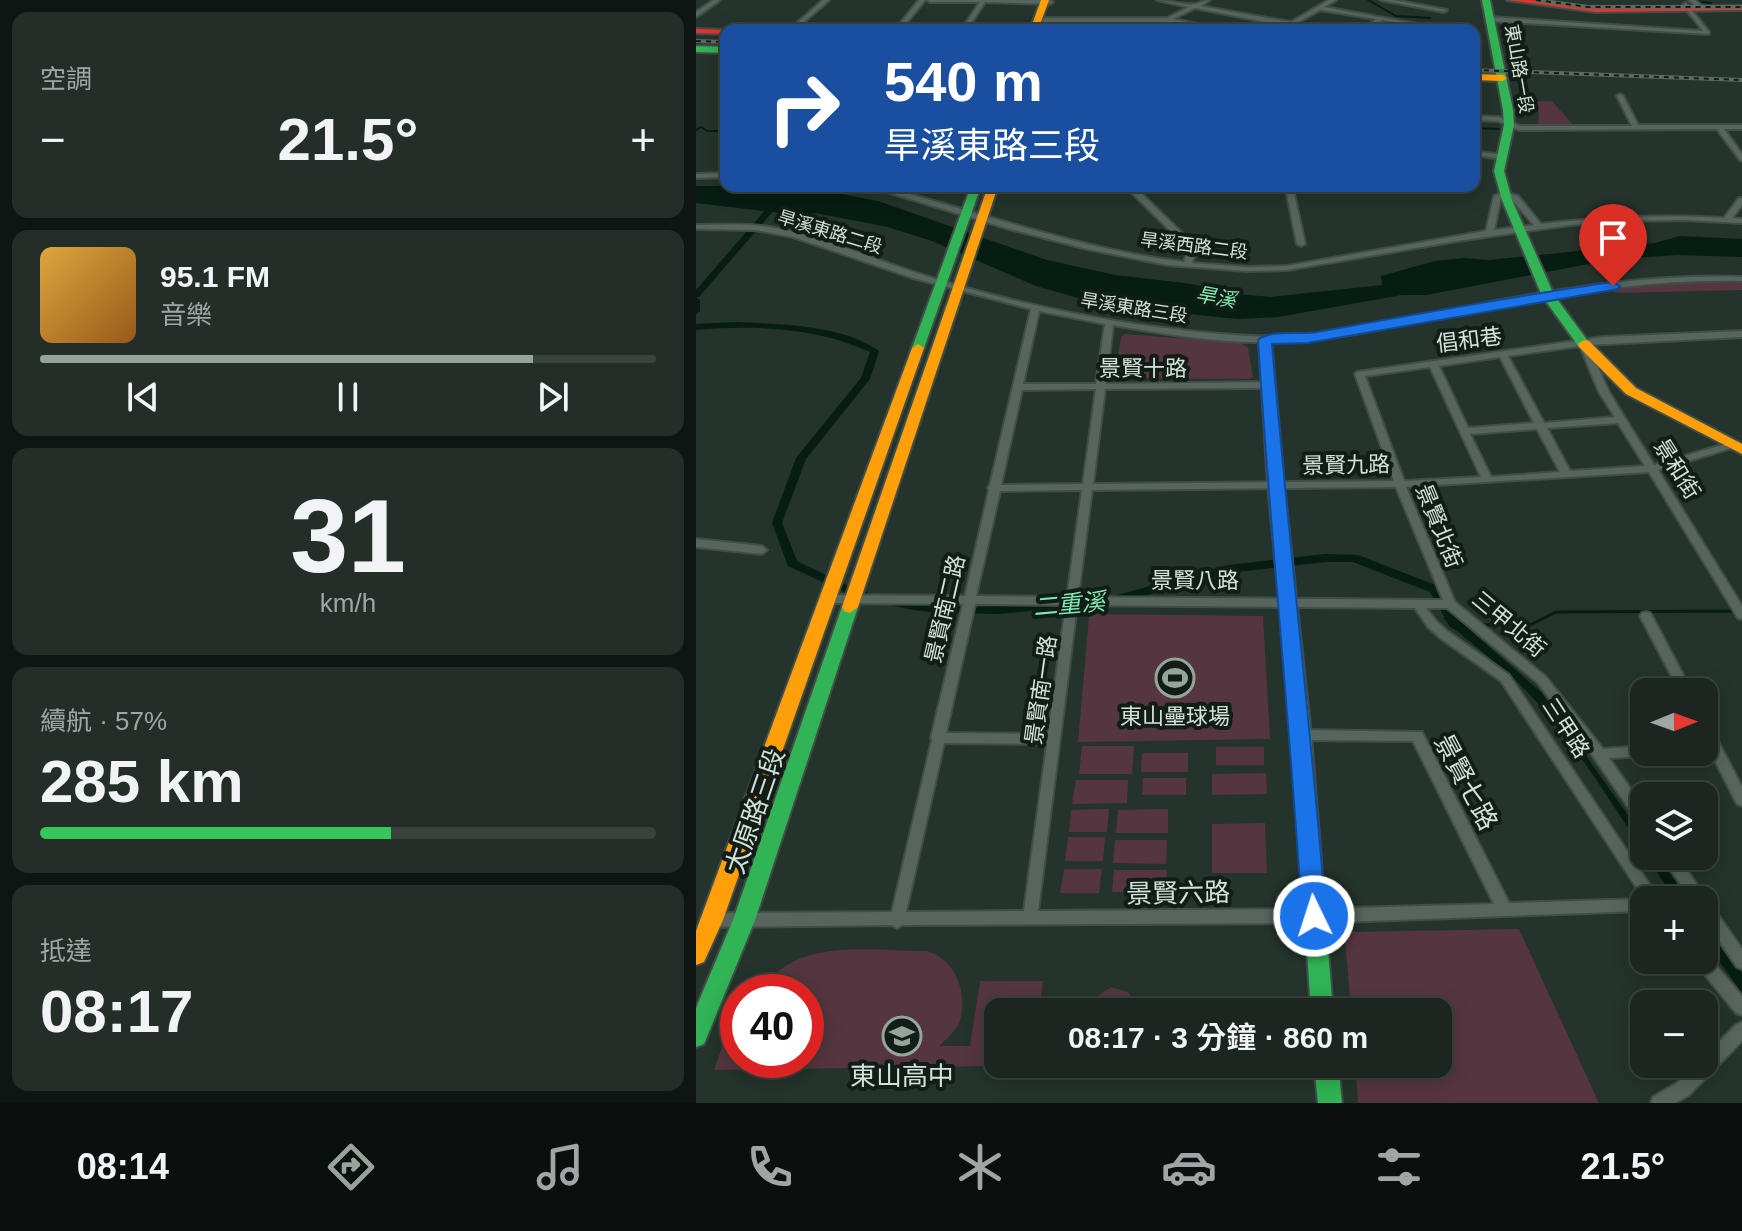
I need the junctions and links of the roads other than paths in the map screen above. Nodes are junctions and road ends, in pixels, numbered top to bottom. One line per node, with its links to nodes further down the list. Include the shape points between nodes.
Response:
1 (717, 0): 19 (street)
2 (826, 0): 23 (street)
3 (922, 0): 24 (street)
4 (930, 0): 5 (street)
5 (984, 0): 13 (street); 25 (street)
6 (1160, 0): 15 (street)
7 (1207, 0): 15 (street)
8 (1333, 0): 17 (street)
9 (1384, 0): 14 (street)
10 (1486, 0): 20 (main road, 東山路一段)
11 (1511, 0): 16 (main road, via 1587,9)
12 (1530, 0): 16 (main road, via 1589,6)
13 (1047, 1): 26 (main road)
14 (1417, 3): 18 (street)
15 (1195, 6): 21 (street); 30 (street)
16 (1712, 6): 33 (street, via 1707,33)
17 (1319, 8): 22 (street); 30 (street)
18 (1444, 10)
19 (696, 15)
20 (1490, 19): 33 (street); 40 (main road, 東山路一段)
21 (1168, 20): 27 (street); 28 (street); 29 (street)
22 (1379, 20): 31 (street); 32 (street)
23 (799, 24)
24 (903, 24)
25 (968, 24)
26 (1041, 24)
27 (1095, 24)
28 (1164, 24)
29 (1190, 24)
30 (1292, 24)
31 (1374, 24)
32 (1408, 24)
33 (1581, 25): 36 (street)
34 (696, 31): 35 (main road)
35 (720, 32)
36 (1587, 37)
37 (696, 48): 38 (main road)
38 (720, 49)
39 (1480, 76): 40 (main road)
40 (1503, 77): 43 (main road, 東山路一段)
41 (1620, 96): 44 (street)
42 (1480, 118): 43 (street)
43 (1509, 125): 44 (street); 48 (main road, 東山路一段)
44 (1636, 127): 45 (street)
45 (1719, 127): 46 (street); 49 (street)
46 (1742, 127)
47 (1480, 154): 48 (street)
48 (1502, 157): 57 (main road, 東山路一段, via 1499,171)
49 (1742, 159)
50 (720, 175): 51 (street)
51 (696, 176)
52 (895, 192): 59 (street, 旱溪西路二段)
53 (975, 192): 59 (main road)
54 (989, 192): 59 (main road)
55 (1135, 192): 67 (street, via 1193,249)
56 (1290, 192): 66 (street)
57 (1505, 194): 62 (street); 64 (main road, 東山路一段); 65 (street, via 1498,196)
58 (1742, 200): 60 (street)
59 (973, 219): 67 (street, 旱溪西路二段); 69 (main road)
60 (1727, 219): 61 (street, 旱溪西路二段); 62 (street, 旱溪西路二段, via 1616,218)
61 (1742, 221)
62 (1539, 226): 64 (street, 旱溪西路二段)
63 (696, 227): 69 (street, 旱溪東路二段, via 792,234)
64 (1521, 232): 65 (street, 旱溪西路二段); 70 (main road, 東山路一段)
65 (1489, 234): 67 (street, 旱溪西路二段, via 1287,268)
66 (1301, 244)
67 (1187, 265)
68 (1742, 279): 70 (street, 旱溪東路三段)
69 (951, 283): 71 (street, 旱溪東路三段); 97 (main road, 太原路三段); 98 (main road, 太原路三段)
70 (1546, 292): 74 (street, 旱溪東路三段, via 1308,338); 75 (main road)
71 (1036, 307): 72 (street, 旱溪東路三段); 81 (street, 景賢南二路)
72 (1109, 323): 74 (street, 旱溪東路三段); 80 (street, 景賢南一路)
73 (1742, 334): 75 (street, 倡和巷)
74 (1265, 340): 79 (main road)
75 (1583, 343): 76 (street, 倡和巷); 82 (main road); 83 (street, 景和街)
76 (1503, 354): 77 (street, 倡和巷); 85 (street)
77 (1433, 363): 78 (street, 倡和巷); 86 (street)
78 (1360, 374): 91 (street, 景賢北街)
79 (1269, 385): 80 (street, 景賢十路); 92 (main road)
80 (1100, 386): 81 (street, 景賢十路); 94 (street, 景賢南一路)
81 (1017, 387): 93 (street, 景賢南二路)
82 (1631, 391): 83 (street); 87 (main road)
83 (1604, 393): 84 (street, 景和街)
84 (1620, 420): 85 (street); 88 (street, 景和街)
85 (1539, 427): 86 (street); 89 (street)
86 (1465, 431): 90 (street)
87 (1737, 447): 88 (street, 景賢九路)
88 (1651, 469): 89 (street, 景賢九路); 104 (street, 景和街)
89 (1566, 474): 90 (street, 景賢九路)
90 (1487, 480): 91 (street, 景賢九路)
91 (1400, 484): 92 (street, 景賢九路); 103 (street, 景賢北街)
92 (1276, 486): 94 (street, 景賢九路); 101 (main road)
93 (993, 488): 94 (street, 景賢九路); 99 (street, 景賢南二路)
94 (1087, 488): 100 (street, 景賢南一路)
95 (696, 543): 96 (street)
96 (762, 550)
97 (828, 599): 98 (street, 景賢八路); 120 (main road, 太原路三段)
98 (853, 599): 99 (street, 景賢八路); 121 (main road, 太原路三段)
99 (968, 599): 100 (street, 景賢八路); 108 (street, 景賢南二路)
100 (1073, 600): 101 (street, 景賢八路); 109 (street, 景賢南一路)
101 (1288, 600): 102 (street, 景賢八路); 107 (main road)
102 (1418, 603): 103 (street, 三甲北街); 115 (street, 三甲路, via 1437,631 1505,678)
103 (1450, 604): 111 (street, 三甲北街, via 1542,680)
104 (1742, 615)
105 (1646, 616): 106 (street)
106 (1679, 678)
107 (1302, 735): 117 (street, 景賢七路, via 1417,736); 118 (main road)
108 (937, 738): 109 (street); 122 (street, 景賢南二路)
109 (1054, 739): 119 (street, 景賢南一路)
110 (1630, 752): 111 (street)
111 (1600, 754): 113 (street, 三甲北街)
112 (1718, 760): 114 (street)
113 (1630, 798)
114 (1742, 800)
115 (1644, 886)
116 (1630, 905): 117 (street, 景賢六路)
117 (1504, 909): 118 (street, 景賢六路)
118 (1314, 916): 119 (street, 景賢六路); 127 (main road)
119 (1030, 919): 122 (street, 景賢六路)
120 (712, 920): 121 (street, 景賢六路); 124 (main road, 太原路三段)
121 (744, 920): 122 (street, 景賢六路); 130 (main road, 太原路三段)
122 (897, 921)
123 (1718, 927): 125 (street)
124 (696, 955)
125 (1742, 962)
126 (1714, 974): 128 (street)
127 (1321, 998)
128 (1742, 1008)
129 (1742, 1030): 133 (street, via 1683,1089)
130 (696, 1036)
131 (1327, 1078): 132 (main road)
132 (1330, 1103)
133 (1659, 1103)

